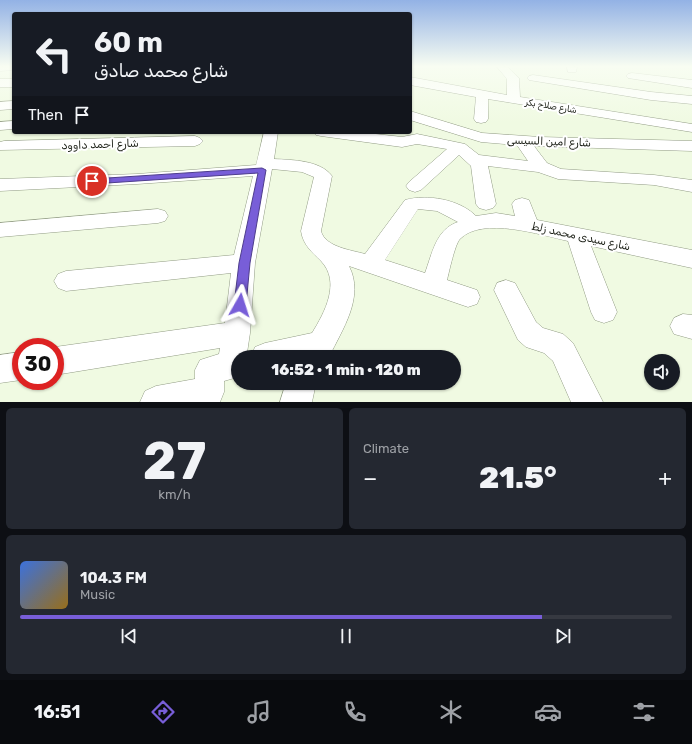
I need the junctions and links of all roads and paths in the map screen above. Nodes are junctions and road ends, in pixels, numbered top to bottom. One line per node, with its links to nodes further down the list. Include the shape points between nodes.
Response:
1 (443, 86): 4 (street, شارع صلاح بكر)
2 (513, 86): 5 (street)
3 (606, 86): 6 (street)
4 (482, 94): 5 (street, شارع صلاح بكر); 10 (street)
5 (514, 100): 13 (street, شارع صلاح بكر, via 584,116 615,110)
6 (692, 100)
7 (12, 105): 8 (street)
8 (0, 106)
9 (412, 116): 17 (street, شارع امين السيسى)
10 (481, 119)
11 (12, 125): 12 (street)
12 (0, 126)
13 (692, 128)
14 (19, 134): 20 (street)
15 (271, 134): 23 (street)
16 (337, 134): 22 (street, via 402,142 417,139)
17 (481, 137): 19 (street, شارع امين السيسى); 22 (street)
18 (195, 141): 20 (street, شارع احمد داوود)
19 (522, 141): 21 (street, شارع امين السيسى); 24 (street)
20 (3, 146)
21 (692, 146)
22 (467, 153): 24 (street); 26 (street); 28 (street, via 481,171)
23 (263, 166): 25 (street, via 137,179); 35 (street, via 309,168 323,176 311,231); 37 (street)
24 (541, 167): 27 (street, via 558,174 654,180)
25 (0, 185)
26 (415, 186)
27 (692, 186)
28 (486, 204)
29 (522, 204): 32 (street)
30 (158, 216): 33 (street)
31 (470, 223): 32 (street, شارع سيدى محمد زلط, via 496,220); 38 (street, via 457,211 420,203 412,204); 40 (street, شارع سيدى محمد زلط, via 448,240)
32 (528, 225): 34 (street, شارع سيدى محمد زلط)
33 (0, 230)
34 (576, 234): 36 (street, شارع سيدى محمد زلط); 43 (street)
35 (318, 248): 38 (street); 46 (street, via 338,267 343,285 342,302)
36 (692, 259)
37 (244, 263): 39 (street); 44 (street)
38 (370, 265): 40 (street)
39 (66, 281)
40 (433, 286): 42 (street)
41 (506, 290): 54 (street, via 527,331 536,338 553,343 563,352)
42 (468, 297)
43 (604, 312)
44 (237, 333): 45 (street); 47 (street)
45 (236, 350)
46 (318, 350)
47 (64, 360)
48 (231, 365): 52 (street, via 210,370 209,392)
49 (12, 367): 50 (street)
50 (0, 369)
51 (298, 390): 53 (street)
52 (156, 402)
53 (296, 402)
54 (587, 402)

